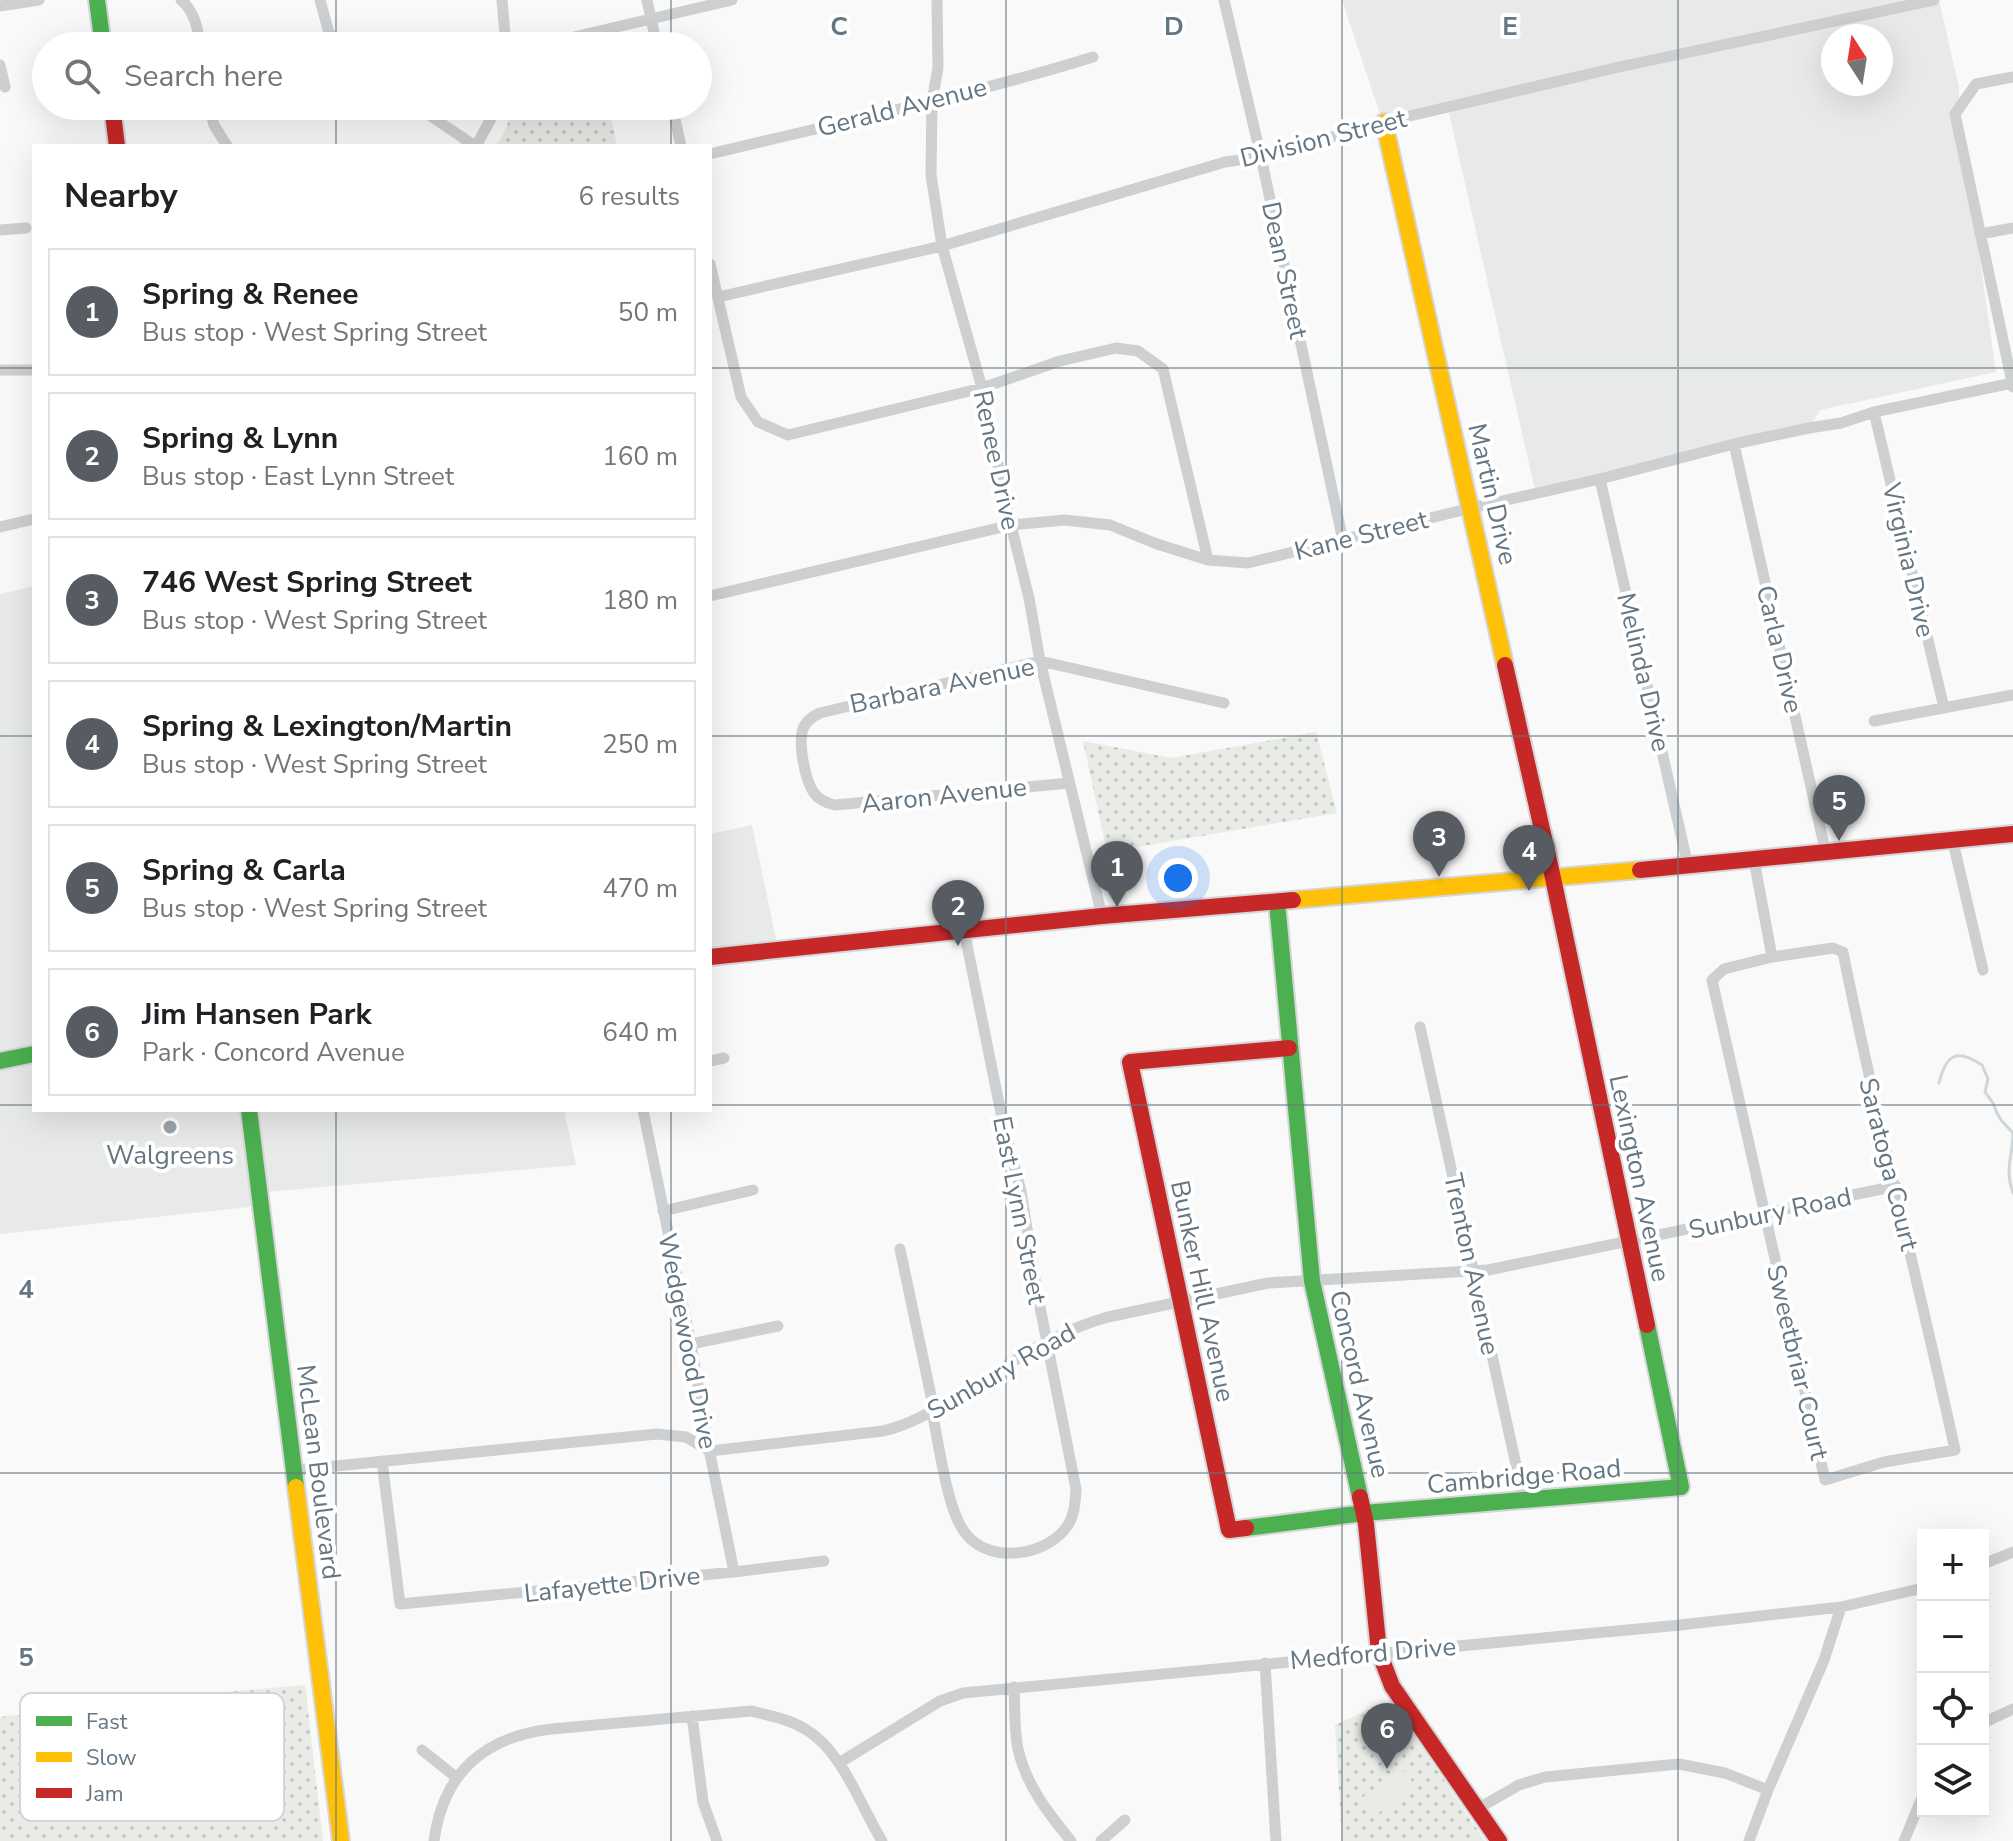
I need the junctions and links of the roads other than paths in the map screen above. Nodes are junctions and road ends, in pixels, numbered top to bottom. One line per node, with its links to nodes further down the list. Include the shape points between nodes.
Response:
1 (39, 0): 11 (street)
2 (97, 0): 13 (street)
3 (181, 0): 14 (street)
4 (320, 0): 15 (street)
5 (502, 0): 16 (street)
6 (647, 0): 12 (street)
7 (732, 0): 12 (street)
8 (937, 0): 23 (street, Renee Drive, via 938,68)
9 (1224, 0): 36 (street, Dean Street)
10 (1934, 0): 29 (street, Division Street)
11 (0, 6)
12 (651, 19): 17 (street); 18 (street)
13 (101, 32)
14 (198, 32)
15 (329, 32)
16 (505, 32)
17 (595, 32)
18 (654, 32)
19 (1093, 57): 23 (street, Gerald Avenue)
20 (0, 65): 22 (street)
21 (2013, 77): 40 (street, via 1976,84 1955,114)
22 (5, 87)
23 (932, 101): 35 (street, Gerald Avenue); 41 (street, Renee Drive, via 931,175)
24 (114, 120): 30 (street)
25 (213, 120): 31 (street)
26 (437, 120): 32 (street)
27 (490, 120): 33 (street)
28 (675, 120): 34 (street)
29 (1384, 122): 36 (street, Division Street); 51 (street, Martin Drive)
30 (117, 144)
31 (226, 144)
32 (472, 144)
33 (476, 144)
34 (681, 144)
35 (712, 154)
36 (1261, 157): 41 (street, Division Street, via 1225,162); 55 (street, Dean Street)
37 (26, 228): 39 (street)
38 (2013, 228): 40 (street)
39 (0, 230)
40 (1980, 234): 46 (street)
41 (942, 246): 43 (street, Division Street); 47 (street, Renee Drive)
42 (712, 272): 43 (street)
43 (718, 297): 47 (street, via 741,397 758,422 788,435)
44 (0, 370): 45 (street)
45 (32, 370)
46 (2013, 385): 48 (street, Kane Street)
47 (982, 388): 53 (street, Renee Drive); 56 (street, via 1116,348 1138,351 1163,369)
48 (1874, 412): 49 (street, Kane Street); 61 (street, Virginia Drive)
49 (1734, 444): 50 (street, Kane Street); 67 (street, Carla Drive)
50 (1600, 479): 51 (street, Kane Street); 69 (street, Melinda Drive)
51 (1471, 508): 55 (street, Kane Street); 70 (street, Martin Drive)
52 (32, 519): 54 (street)
53 (1011, 525): 56 (street, Kane Street, via 1065,520 1110,525); 57 (street, Kane Street); 58 (street, Renee Drive)
54 (0, 527)
55 (1343, 541): 56 (street, Kane Street, via 1248,563)
56 (1208, 560)
57 (712, 596)
58 (1040, 661): 60 (street, Barbara Avenue); 63 (street, Renee Drive); 64 (street, Barbara Avenue, via 812,717 800,742 809,784)
59 (2013, 695): 61 (street)
60 (1224, 703)
61 (1944, 708): 62 (street)
62 (1874, 721)
63 (1069, 783): 64 (street, Aaron Avenue, via 835,805); 72 (street, Renee Drive)
64 (820, 800)
65 (2013, 834): 66 (street)
66 (1953, 842): 67 (street); 76 (street)
67 (1826, 854): 68 (street)
68 (1754, 860): 69 (street); 75 (street)
69 (1688, 866): 70 (street)
70 (1553, 878): 71 (street); 89 (street, Lexington Avenue)
71 (1277, 902): 72 (street); 78 (street, Concord Avenue)
72 (1102, 916): 73 (street)
73 (966, 930): 74 (street); 95 (street, East Lynn Street, via 1021,1191)
74 (712, 957)
75 (1772, 957): 85 (street, Saratoga Court, via 1833,948 1843,952); 88 (street, Sweetbriar Court, via 1724,969 1712,980)
76 (1983, 970)
77 (1420, 1027): 91 (street, Trenton Avenue)
78 (1289, 1048): 92 (street, Concord Avenue); 93 (street, Bunker Hill Avenue, via 1130,1062)
79 (32, 1054): 81 (street)
80 (724, 1058): 82 (street)
81 (0, 1061)
82 (712, 1061)
83 (249, 1112): 100 (street, McLean Boulevard)
84 (643, 1112): 87 (street, Wedgewood Drive)
85 (1896, 1186): 88 (street, Sunbury Road); 101 (street, Saratoga Court, via 1955,1450 1884,1462)
86 (753, 1190): 87 (street)
87 (663, 1211): 96 (street, Wedgewood Drive)
88 (1764, 1214): 89 (street, Sunbury Road); 101 (street, Sweetbriar Court)
89 (1629, 1242): 91 (street, Sunbury Road); 102 (street, Lexington Avenue)
90 (900, 1249): 97 (street)
91 (1474, 1272): 92 (street, Sunbury Road); 103 (street, Trenton Avenue)
92 (1312, 1281): 93 (street, Sunbury Road, via 1268,1283); 104 (street, Concord Avenue)
93 (1180, 1301): 95 (street, Sunbury Road, via 1086,1323); 105 (street, Bunker Hill Avenue)
94 (778, 1326): 96 (street)
95 (1046, 1342): 97 (street, Sunbury Road); 97 (street, East Lynn Street, via 1076,1489 1069,1523 1055,1540 994,1553 965,1534 955,1516)
96 (691, 1344): 98 (street, Wedgewood Drive)
97 (934, 1410): 98 (street, Sunbury Road, via 883,1431)
98 (710, 1451): 99 (street, Sunbury Road, via 686,1437 657,1434); 109 (street, Wedgewood Drive)
99 (382, 1461): 100 (street, Sunbury Road); 109 (street, Lafayette Drive, via 400,1604)
100 (295, 1470): 125 (street, McLean Boulevard)
101 (1825, 1480)
102 (1681, 1487): 103 (street, Cambridge Road)
103 (1524, 1501): 104 (street, Cambridge Road)
104 (1364, 1513): 105 (street, Cambridge Road); 112 (street, Concord Avenue)
105 (1229, 1529)
106 (2013, 1552): 108 (street)
107 (824, 1561): 109 (street, Lafayette Drive)
108 (1989, 1562)
109 (734, 1572)
110 (1917, 1589): 111 (street, Medford Drive)
111 (1841, 1607): 112 (street, Medford Drive); 121 (street)
112 (1379, 1652): 113 (street, Medford Drive); 122 (street, Concord Avenue, via 1392,1686)
113 (1265, 1663): 114 (street, Medford Drive); 131 (street)
114 (1014, 1687): 119 (street, Medford Drive, via 940,1701); 129 (street, via 1018,1748 1029,1783)
115 (2013, 1709): 117 (street)
116 (692, 1716): 119 (street, via 752,1711 783,1719 822,1741); 120 (street, via 521,1734 489,1749); 127 (street, via 703,1802)
117 (1989, 1720)
118 (422, 1750): 120 (street)
119 (839, 1763): 128 (street)
120 (457, 1778): 126 (street, via 441,1808)
121 (1768, 1790): 122 (street, via 1725,1773 1679,1764 1545,1777); 133 (street)
122 (1477, 1809): 132 (street, Concord Avenue)
123 (1917, 1810): 134 (street)
124 (1125, 1820): 130 (street)
125 (341, 1841)
126 (434, 1841)
127 (717, 1841)
128 (882, 1841)
129 (1071, 1841)
130 (1101, 1841)
131 (1276, 1841)
132 (1499, 1841)
133 (1749, 1841)
134 (1904, 1841)

